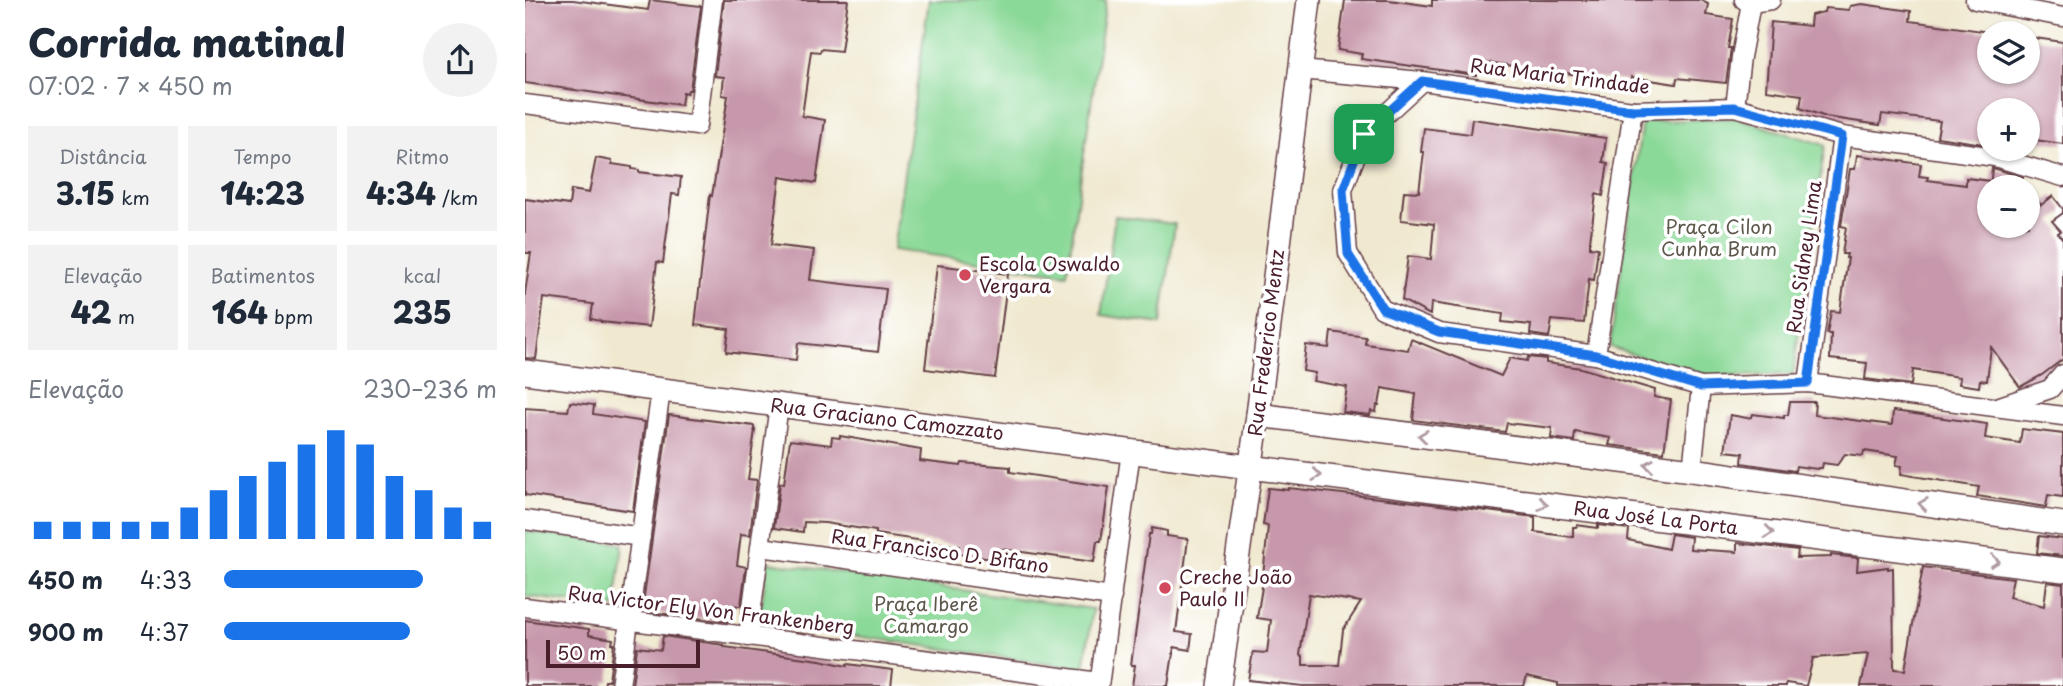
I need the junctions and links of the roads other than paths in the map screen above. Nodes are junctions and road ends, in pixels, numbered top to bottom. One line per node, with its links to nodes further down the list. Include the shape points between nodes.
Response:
1 (713, 0): 9 (street, via 697,126)
2 (1309, 0): 7 (street, Rua Frederico Mentz)
3 (1771, 0): 5 (street)
4 (1975, 0): 6 (street)
5 (1748, 1): 10 (street)
6 (2058, 11)
7 (1300, 70): 8 (street, Rua Maria Trindade); 22 (street, Rua Frederico Mentz)
8 (1422, 81): 11 (street, Rua Maria Trindade); 14 (street, via 1364,134 1343,190 1348,254 1383,309 1439,332)
9 (525, 104)
10 (1735, 107): 11 (street, Rua Maria Trindade); 12 (street, Rua Maria Trindade)
11 (1633, 110): 14 (street)
12 (1842, 136): 13 (street, Rua Maria Trindade, via 1995,157); 17 (street, Rua Sidney Lima)
13 (2062, 178)
14 (1596, 355): 18 (street)
15 (525, 372): 19 (street, Rua Graciano Camozzato)
16 (2063, 374): 21 (street, via 2050,389)
17 (1808, 383): 18 (street); 21 (street)
18 (1701, 387): 26 (street)
19 (661, 390): 20 (street, Rua Graciano Camozzato); 29 (street)
20 (779, 405): 24 (street, Rua Graciano Camozzato); 30 (street)
21 (1997, 408): 23 (street)
22 (1258, 415): 25 (street, Rua Frederico Mentz); 26 (street, one-way to 22)
23 (2063, 416)
24 (1131, 451): 25 (street, Rua Graciano Camozzato); 32 (street)
25 (1250, 467): 31 (street, Rua José La Porta, one-way to 31); 38 (street, Rua Frederico Mentz)
26 (1692, 470): 28 (street, one-way to 26)
27 (525, 520): 29 (street)
28 (2063, 524)
29 (641, 537): 34 (street)
30 (761, 547): 32 (street, Rua Francisco D. Bifano); 35 (street)
31 (2063, 570)
32 (1112, 597): 36 (street)
33 (525, 607): 34 (street, Rua Victor Ely Von Frankenberg)
34 (628, 621): 35 (street, Rua Victor Ely Von Frankenberg); 37 (street)
35 (748, 637): 36 (street, Rua Victor Ely Von Frankenberg)
36 (1099, 684)
37 (620, 686)
38 (1219, 686)

